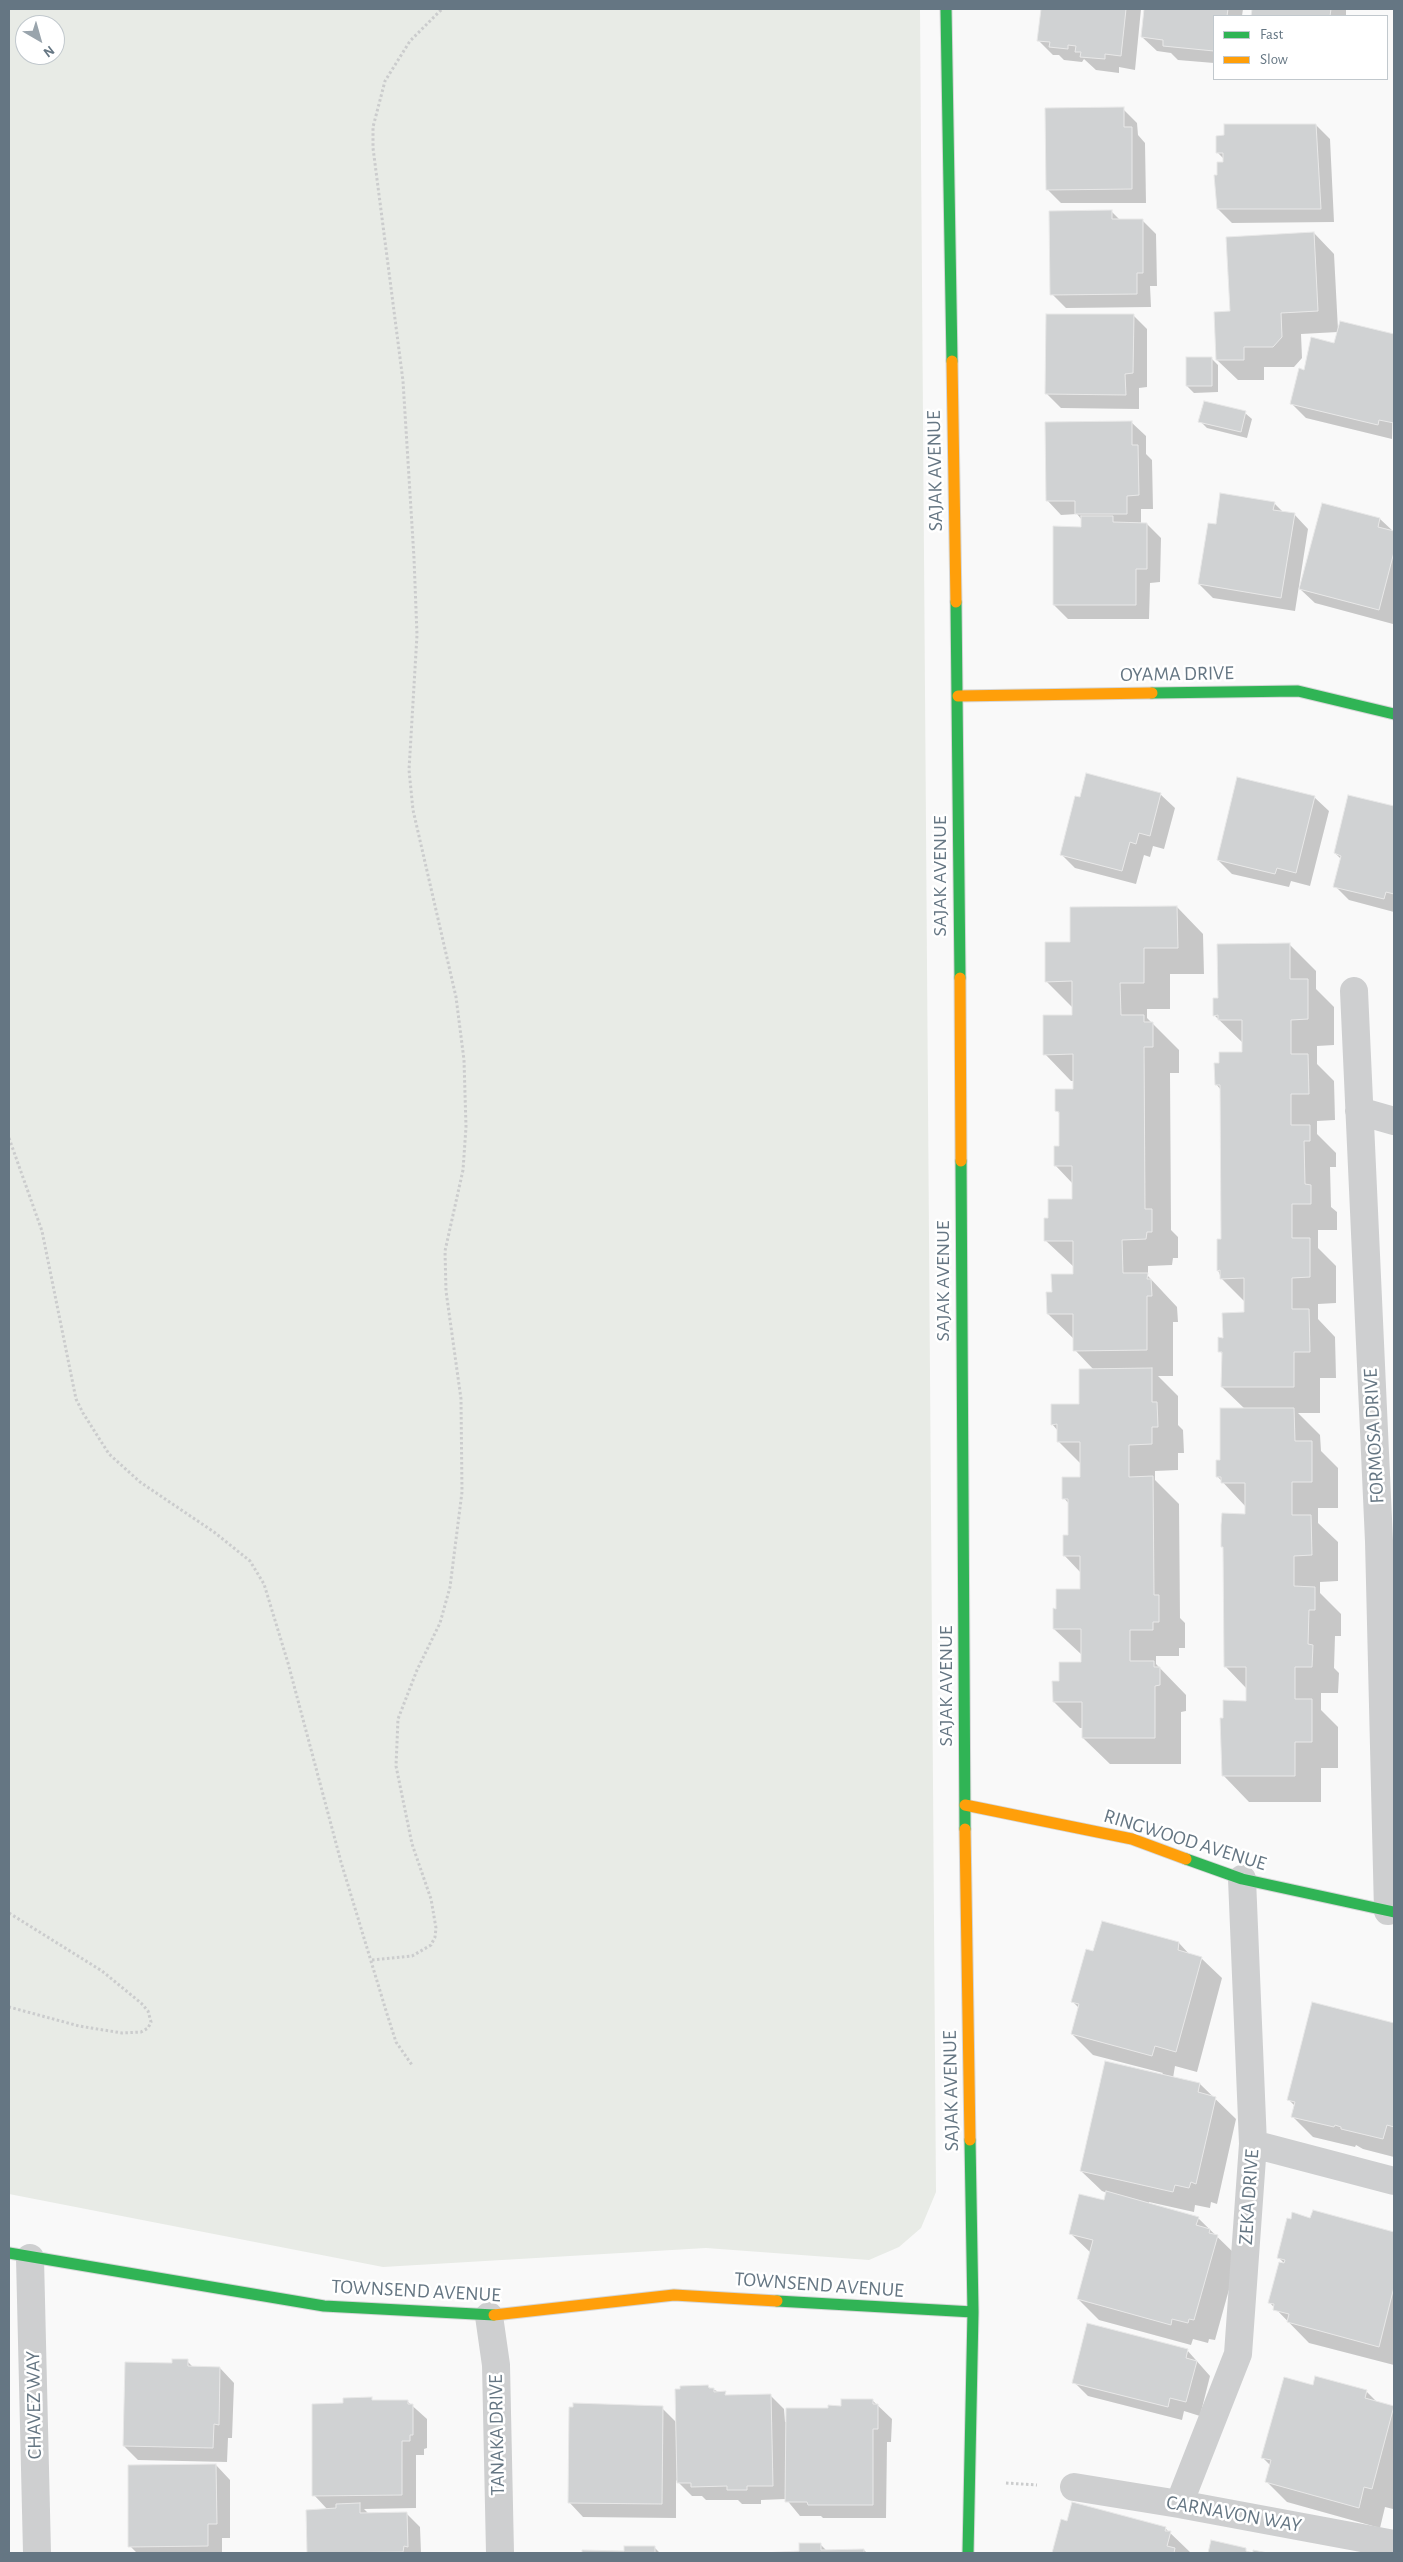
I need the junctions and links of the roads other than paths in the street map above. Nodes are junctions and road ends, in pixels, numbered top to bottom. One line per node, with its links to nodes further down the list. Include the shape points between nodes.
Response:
1 (946, 9): 2 (street, SAJAK AVENUE)
2 (958, 696): 3 (street, OYAMA DRIVE, via 1298,691); 8 (street, SAJAK AVENUE)
3 (1394, 714)
4 (1354, 991): 5 (street, FORMOSA DRIVE)
5 (1359, 1111): 6 (street); 7 (street, FORMOSA DRIVE)
6 (1394, 1121)
7 (1387, 1542): 10 (street, FORMOSA DRIVE)
8 (965, 1805): 9 (street, RINGWOOD AVENUE, via 1132,1839); 14 (street, SAJAK AVENUE)
9 (1242, 1879): 10 (street, RINGWOOD AVENUE); 11 (street, ZEKA DRIVE)
10 (1391, 1912)
11 (1254, 2144): 12 (street); 17 (street, ZEKA DRIVE, via 1238,2354)
12 (1394, 2181)
13 (20, 2255): 15 (street, TOWNSEND AVENUE, via 324,2306); 19 (street, CHAVEZ WAY)
14 (973, 2312): 15 (street, TOWNSEND AVENUE, via 674,2295); 21 (street, SAJAK AVENUE)
15 (489, 2316): 20 (street, TANAKA DRIVE, via 496,2365)
16 (1074, 2487): 17 (street, CARNAVON WAY)
17 (1179, 2504): 18 (street, CARNAVON WAY)
18 (1394, 2544)
19 (37, 2553)
20 (500, 2553)
21 (968, 2553)

